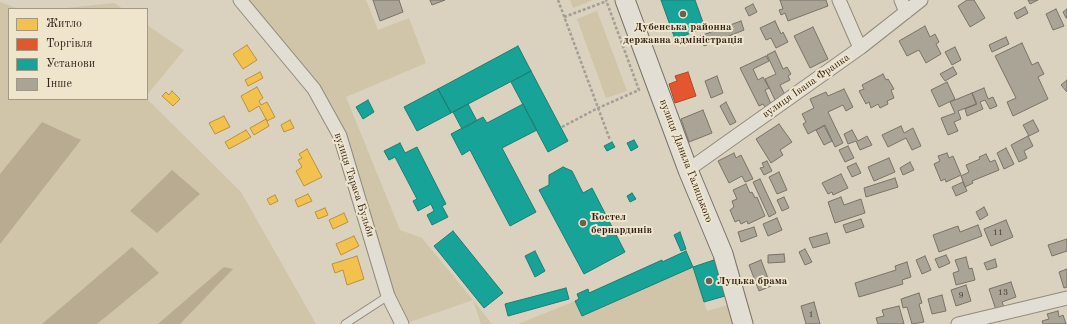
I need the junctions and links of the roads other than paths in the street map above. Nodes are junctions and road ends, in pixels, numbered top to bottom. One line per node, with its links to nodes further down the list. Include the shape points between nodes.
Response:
1 (240, 0): 9 (street, вулиця Тараса Бульби, via 314,89 340,136)
2 (613, 0): 8 (main road, вулиця Данила Галицького)
3 (839, 0): 7 (street)
4 (901, 0): 6 (street)
5 (921, 0): 6 (street, вулиця Івана Франка)
6 (906, 12): 7 (street, вулиця Івана Франка)
7 (860, 48): 8 (street, вулиця Івана Франка)
8 (688, 170): 13 (main road, вулиця Данила Галицького, via 723,254)
9 (388, 296): 11 (lane); 12 (street, вулиця Тараса Бульби)
10 (1067, 298): 14 (street)
11 (345, 324)
12 (402, 324)
13 (743, 324)
14 (958, 324)

